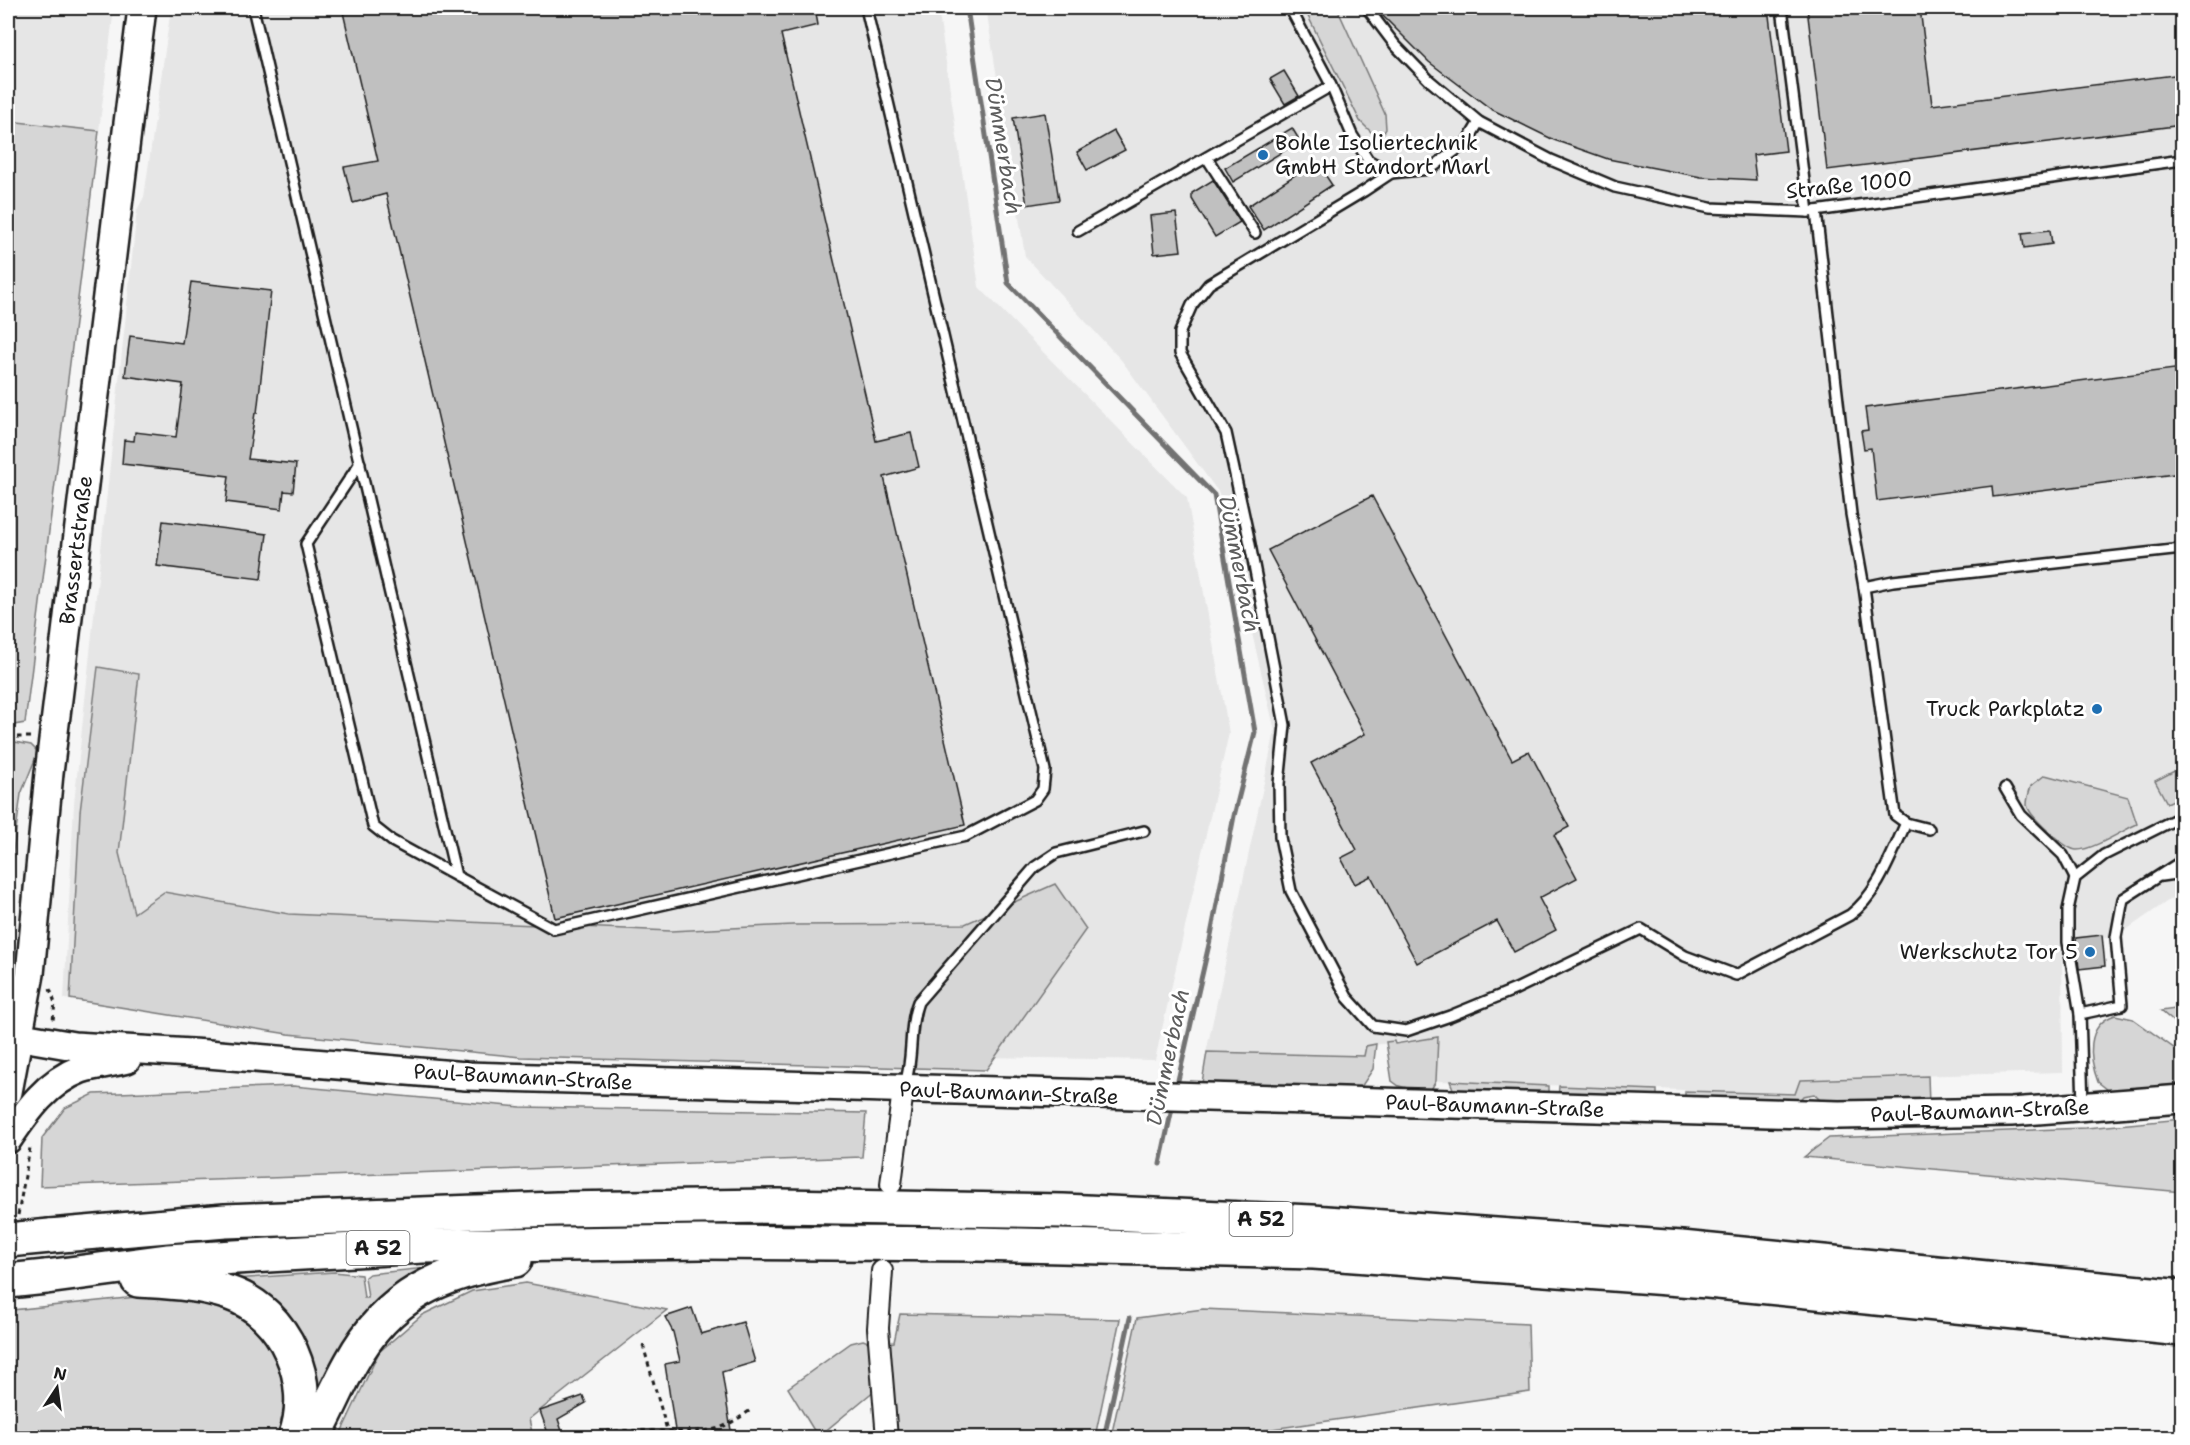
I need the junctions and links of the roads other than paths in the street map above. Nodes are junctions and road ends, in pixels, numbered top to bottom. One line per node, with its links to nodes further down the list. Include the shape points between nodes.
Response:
1 (142, 8): 29 (main road, Brassertstraße, via 49,773 30,974)
2 (253, 8): 15 (lane)
3 (866, 8): 25 (lane, via 1045,770 1043,789 1035,800 966,836 555,929)
4 (1290, 8): 7 (lane)
5 (1367, 8): 8 (lane, Straße 1000, via 1429,80)
6 (1782, 8): 12 (lane)
7 (1331, 86): 9 (lane); 11 (lane, via 1352,135 1368,160)
8 (1479, 122): 11 (lane, via 1467,142 1430,169); 12 (lane, Straße 1000, via 1551,160 1614,187 1710,208)
9 (1207, 158): 13 (lane); 14 (lane)
10 (2182, 160): 12 (lane, Straße 1000)
11 (1390, 173): 20 (lane, via 1209,284 1192,305 1180,332 1180,353 1226,433 1248,534 1285,725 1280,837 1291,891 1347,997 1373,1026 1406,1031 1516,989 1641,929 1685,956 1736,975 1863,905)
12 (1812, 211): 17 (lane)
13 (1078, 231)
14 (1254, 233)
15 (360, 463): 25 (lane); 25 (lane, via 306,544 373,826 392,841)
16 (2182, 549): 17 (lane)
17 (1864, 586): 20 (lane, via 1895,815)
18 (2006, 788): 27 (lane, via 2021,815 2063,855)
19 (2182, 816): 27 (lane, via 2104,855)
20 (1906, 823): 21 (lane)
21 (1929, 829)
22 (1144, 831): 31 (lane, via 1056,853 1035,867 918,1002)
23 (2182, 861): 26 (lane)
24 (2182, 873): 26 (lane)
25 (456, 876)
26 (2156, 876): 28 (lane, via 2123,899 2116,937 2122,1005)
27 (2075, 878): 28 (lane, via 2068,910 2068,942)
28 (2080, 1014): 34 (lane)
29 (12, 1036): 30 (main road, Paul-Baumann-Straße, via 74,1046); 32 (main road, Brassertstraße)
30 (164, 1052): 31 (main road, Paul-Baumann-Straße, via 466,1076); 35 (main road, via 81,1069 36,1100)
31 (903, 1090): 34 (main road, Paul-Baumann-Straße, via 1839,1115); 36 (street)
32 (8, 1092)
33 (2182, 1099): 34 (main road, Paul-Baumann-Straße)
34 (2083, 1107)
35 (8, 1139)
36 (891, 1184)
37 (8, 1240): 42 (highway, A 52, bridge, via 225,1221 557,1209 779,1206 1063,1211 1312,1222 1670,1247)
38 (702, 1242): 40 (highway, A 52, via 400,1247 167,1261); 43 (highway, A 52, via 1314,1252 1708,1281); 45 (highway, via 620,1255 478,1266 427,1285 394,1308 364,1341)
39 (882, 1271): 46 (street, via 878,1328)
40 (50, 1276): 41 (highway, A 52, bridge); 44 (highway, via 175,1282 231,1293 252,1306 282,1335 293,1356 301,1387)
41 (8, 1281)
42 (2182, 1297)
43 (2182, 1329)
44 (295, 1437)
45 (313, 1437)
46 (887, 1437)

